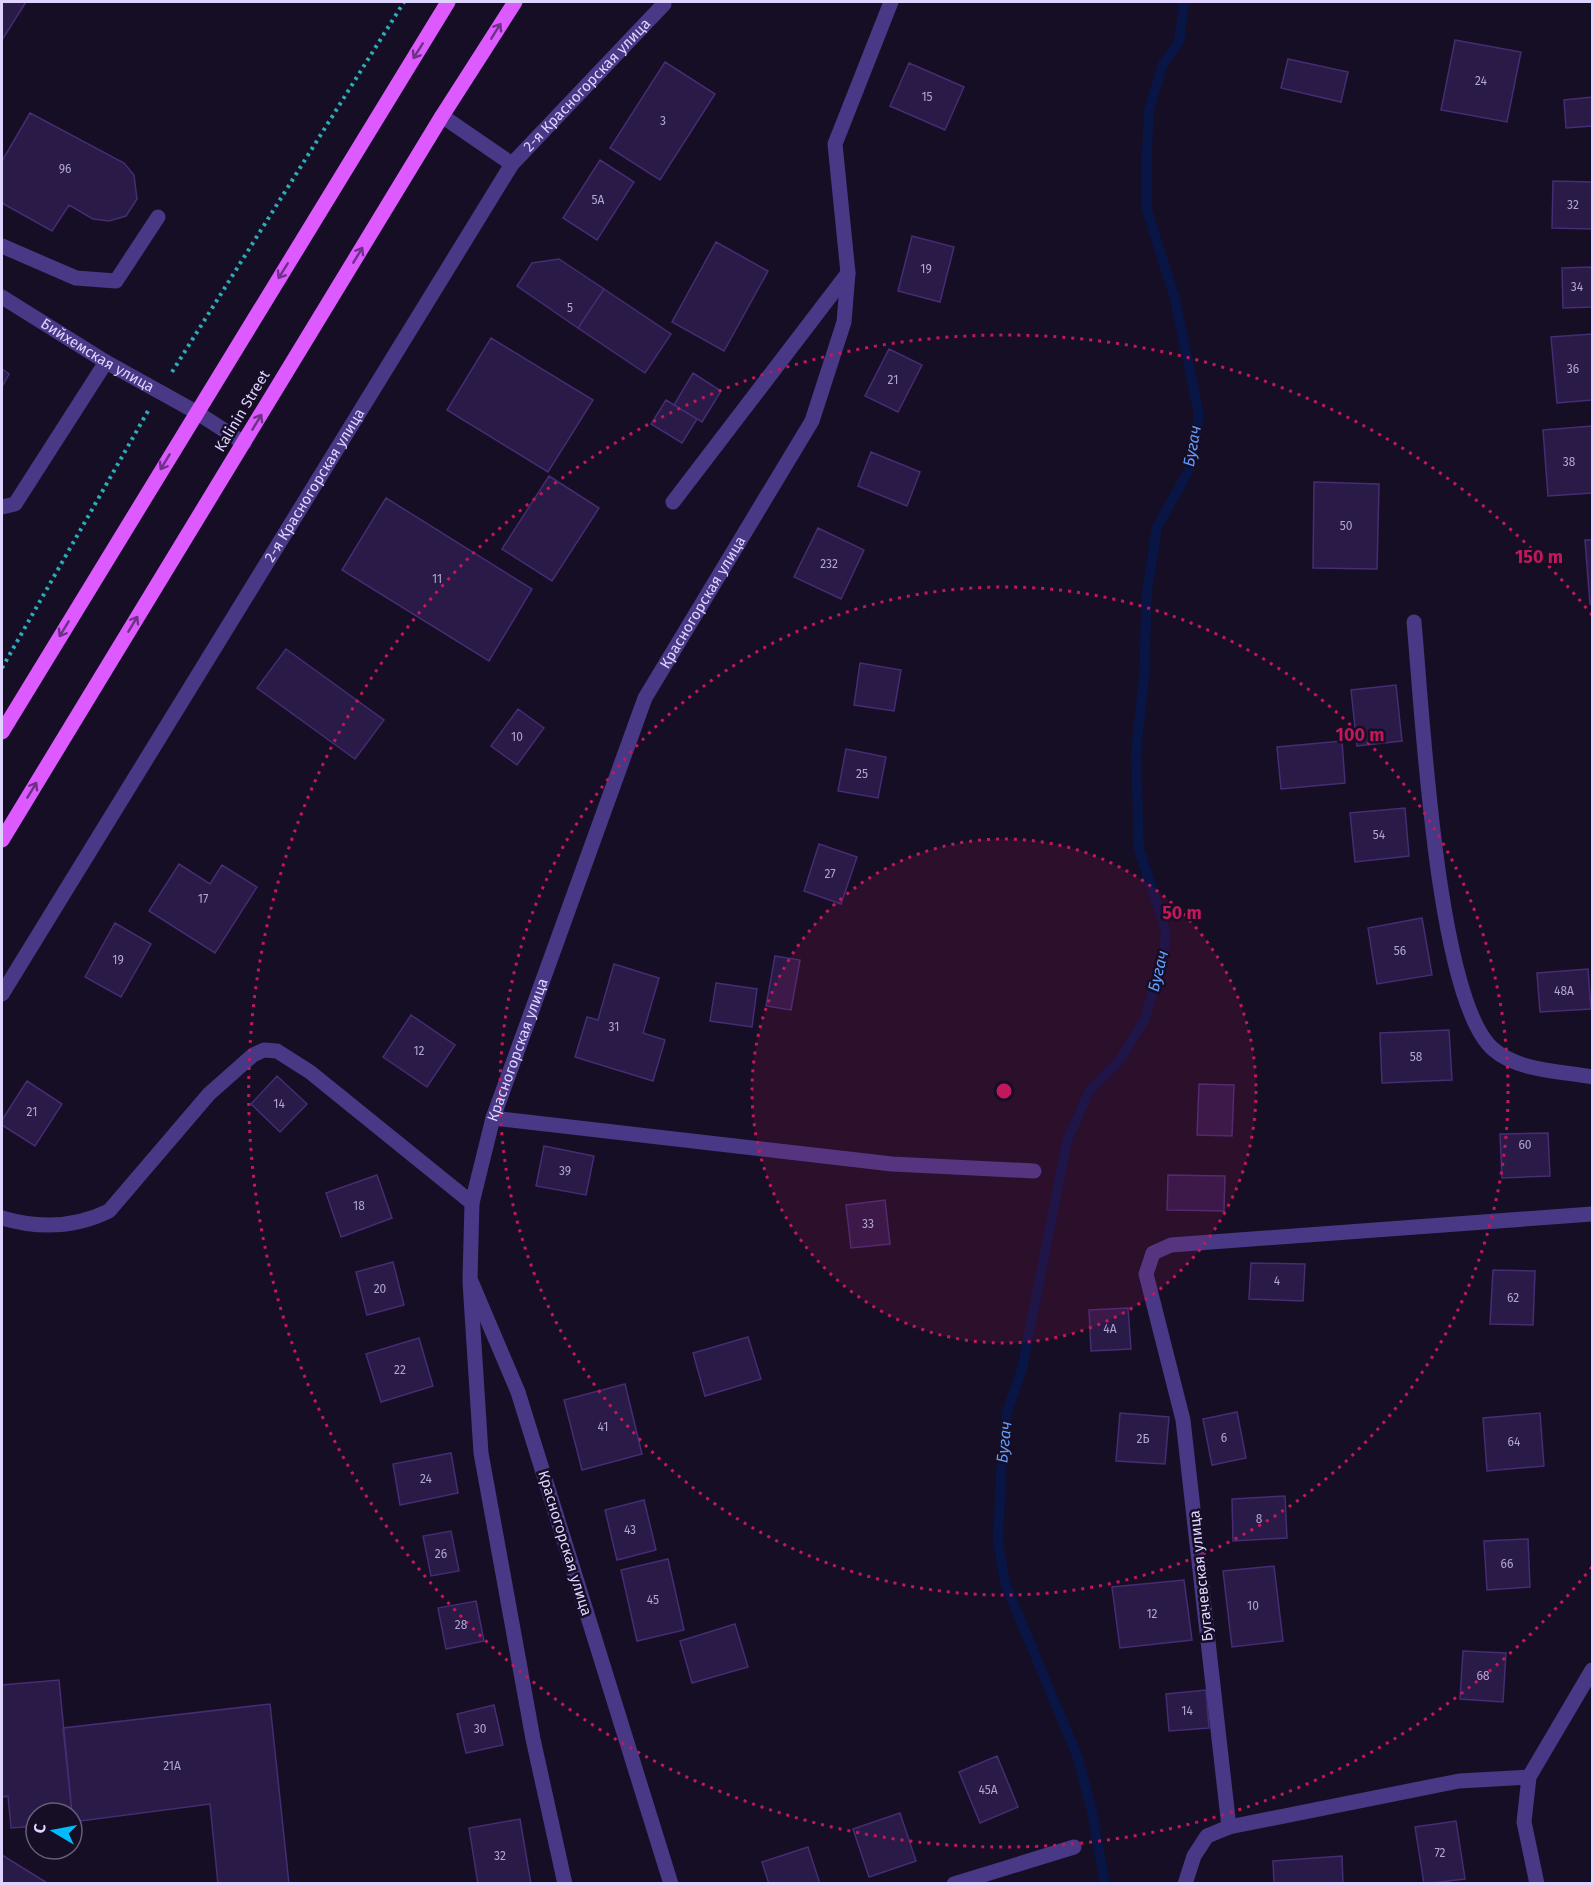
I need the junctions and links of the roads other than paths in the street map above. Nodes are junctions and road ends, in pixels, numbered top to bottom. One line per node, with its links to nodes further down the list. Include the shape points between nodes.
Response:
1 (448, 2): 12 (main road, one-way to 12)
2 (515, 2): 5 (main road, Kalinin Street, one-way to 2)
3 (891, 2): 9 (street, Красногорская улица, via 835,144)
4 (664, 4): 6 (street, 2-я Красногорская улица)
5 (442, 116): 6 (street); 13 (main road, Kalinin Street, one-way to 5)
6 (512, 164): 19 (street, 2-я Красногорская улица)
7 (158, 217): 8 (street, via 116,281 76,278)
8 (2, 246)
9 (848, 273): 14 (street); 21 (street, Красногорская улица, via 844,322 812,421 645,698)
10 (2, 297): 11 (street, Бийхемская улица)
11 (106, 362): 12 (street, Бийхемская улица); 15 (street, via 15,504)
12 (196, 412): 13 (street, Бийхемская улица); 17 (main road, one-way to 17)
13 (244, 443): 18 (main road, Kalinin Street, one-way to 13)
14 (673, 502)
15 (2, 507)
16 (1414, 622): 20 (street, via 1440,889 1456,968 1475,1024 1492,1048 1512,1062)
17 (2, 732)
18 (2, 840)
19 (2, 994)
20 (1593, 1077)
21 (493, 1118): 22 (street, via 871,1162); 23 (street, Красногорская улица)
22 (1034, 1171)
23 (472, 1203): 25 (street, via 310,1072 277,1052 264,1050 209,1094 109,1211 87,1222 62,1226); 26 (street, Красногорская улица)
24 (1593, 1214): 29 (street, Бугачевская улица, via 1171,1245 1153,1253 1146,1274 1183,1420)
25 (2, 1218)
26 (470, 1279): 31 (street, via 481,1453); 32 (street, Красногорская улица, via 518,1392)
27 (1593, 1670): 28 (street)
28 (1529, 1777): 29 (street, via 1458,1781); 35 (street, via 1524,1822)
29 (1229, 1827): 34 (street, via 1207,1836 1194,1856)
30 (1074, 1847): 33 (street)
31 (565, 1884)
32 (671, 1884)
33 (954, 1884)
34 (1185, 1884)
35 (1537, 1884)

